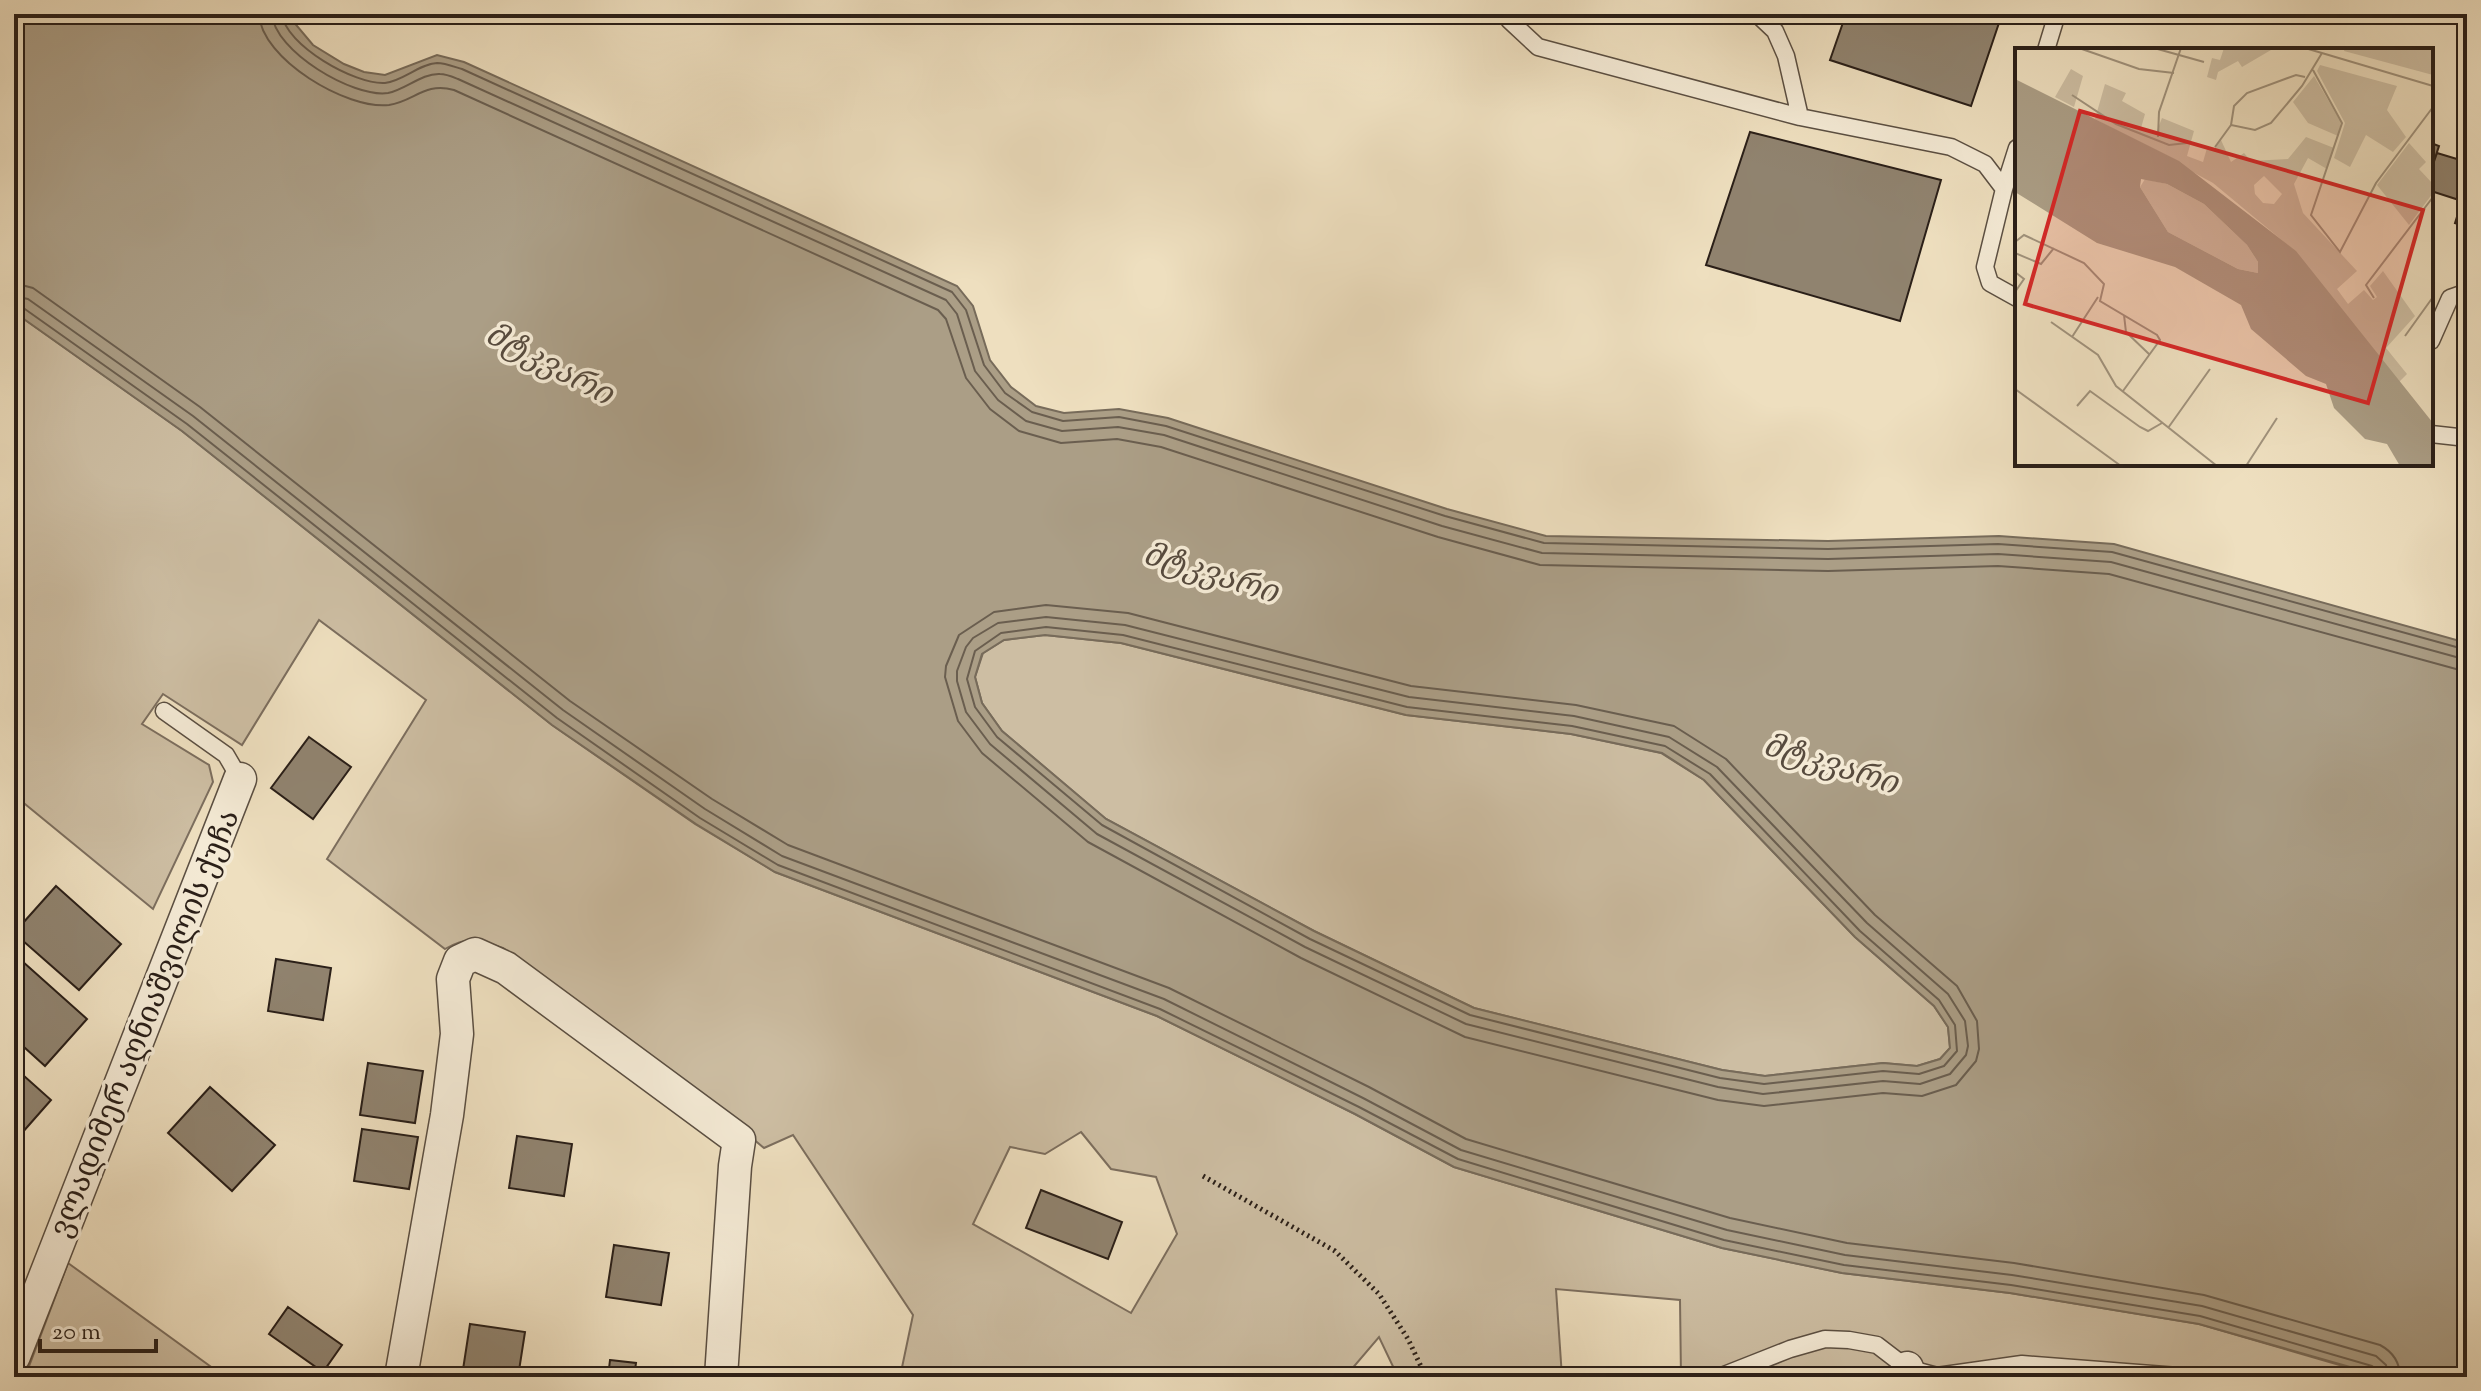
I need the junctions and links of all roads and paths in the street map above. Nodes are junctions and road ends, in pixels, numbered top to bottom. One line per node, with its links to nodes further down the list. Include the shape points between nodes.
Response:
1 (1511, 14): 5 (lane, via 1509,20 1538,47)
2 (1757, 14): 5 (lane, via 1775,31 1786,56)
3 (2057, 14): 4 (lane)
4 (2047, 48)
5 (1800, 117): 7 (lane, via 1951,147 1985,164)
6 (2015, 154): 7 (lane)
7 (2004, 189): 9 (lane, via 1985,267 1990,283)
8 (2467, 292): 10 (lane, via 2450,298)
9 (2015, 297)
10 (2433, 336)
11 (2433, 434): 12 (lane)
12 (2467, 438)
13 (164, 711): 14 (lane, via 226,755)
14 (240, 779): 16 (street, ვლადიმერ აღნიაშვილის ქუჩა)
15 (1203, 1176): 20 (path, via 1335,1251 1379,1294)
16 (14, 1356)
17 (1906, 1372): 21 (lane, via 1877,1345 1825,1339); 22 (lane, via 1937,1376 2022,1364)
18 (401, 1377): 19 (street, via 447,1115 457,1034 453,979 460,961 475,954 506,968 739,1140)
19 (721, 1377)
20 (1426, 1377)
21 (1719, 1377)
22 (2191, 1377)

